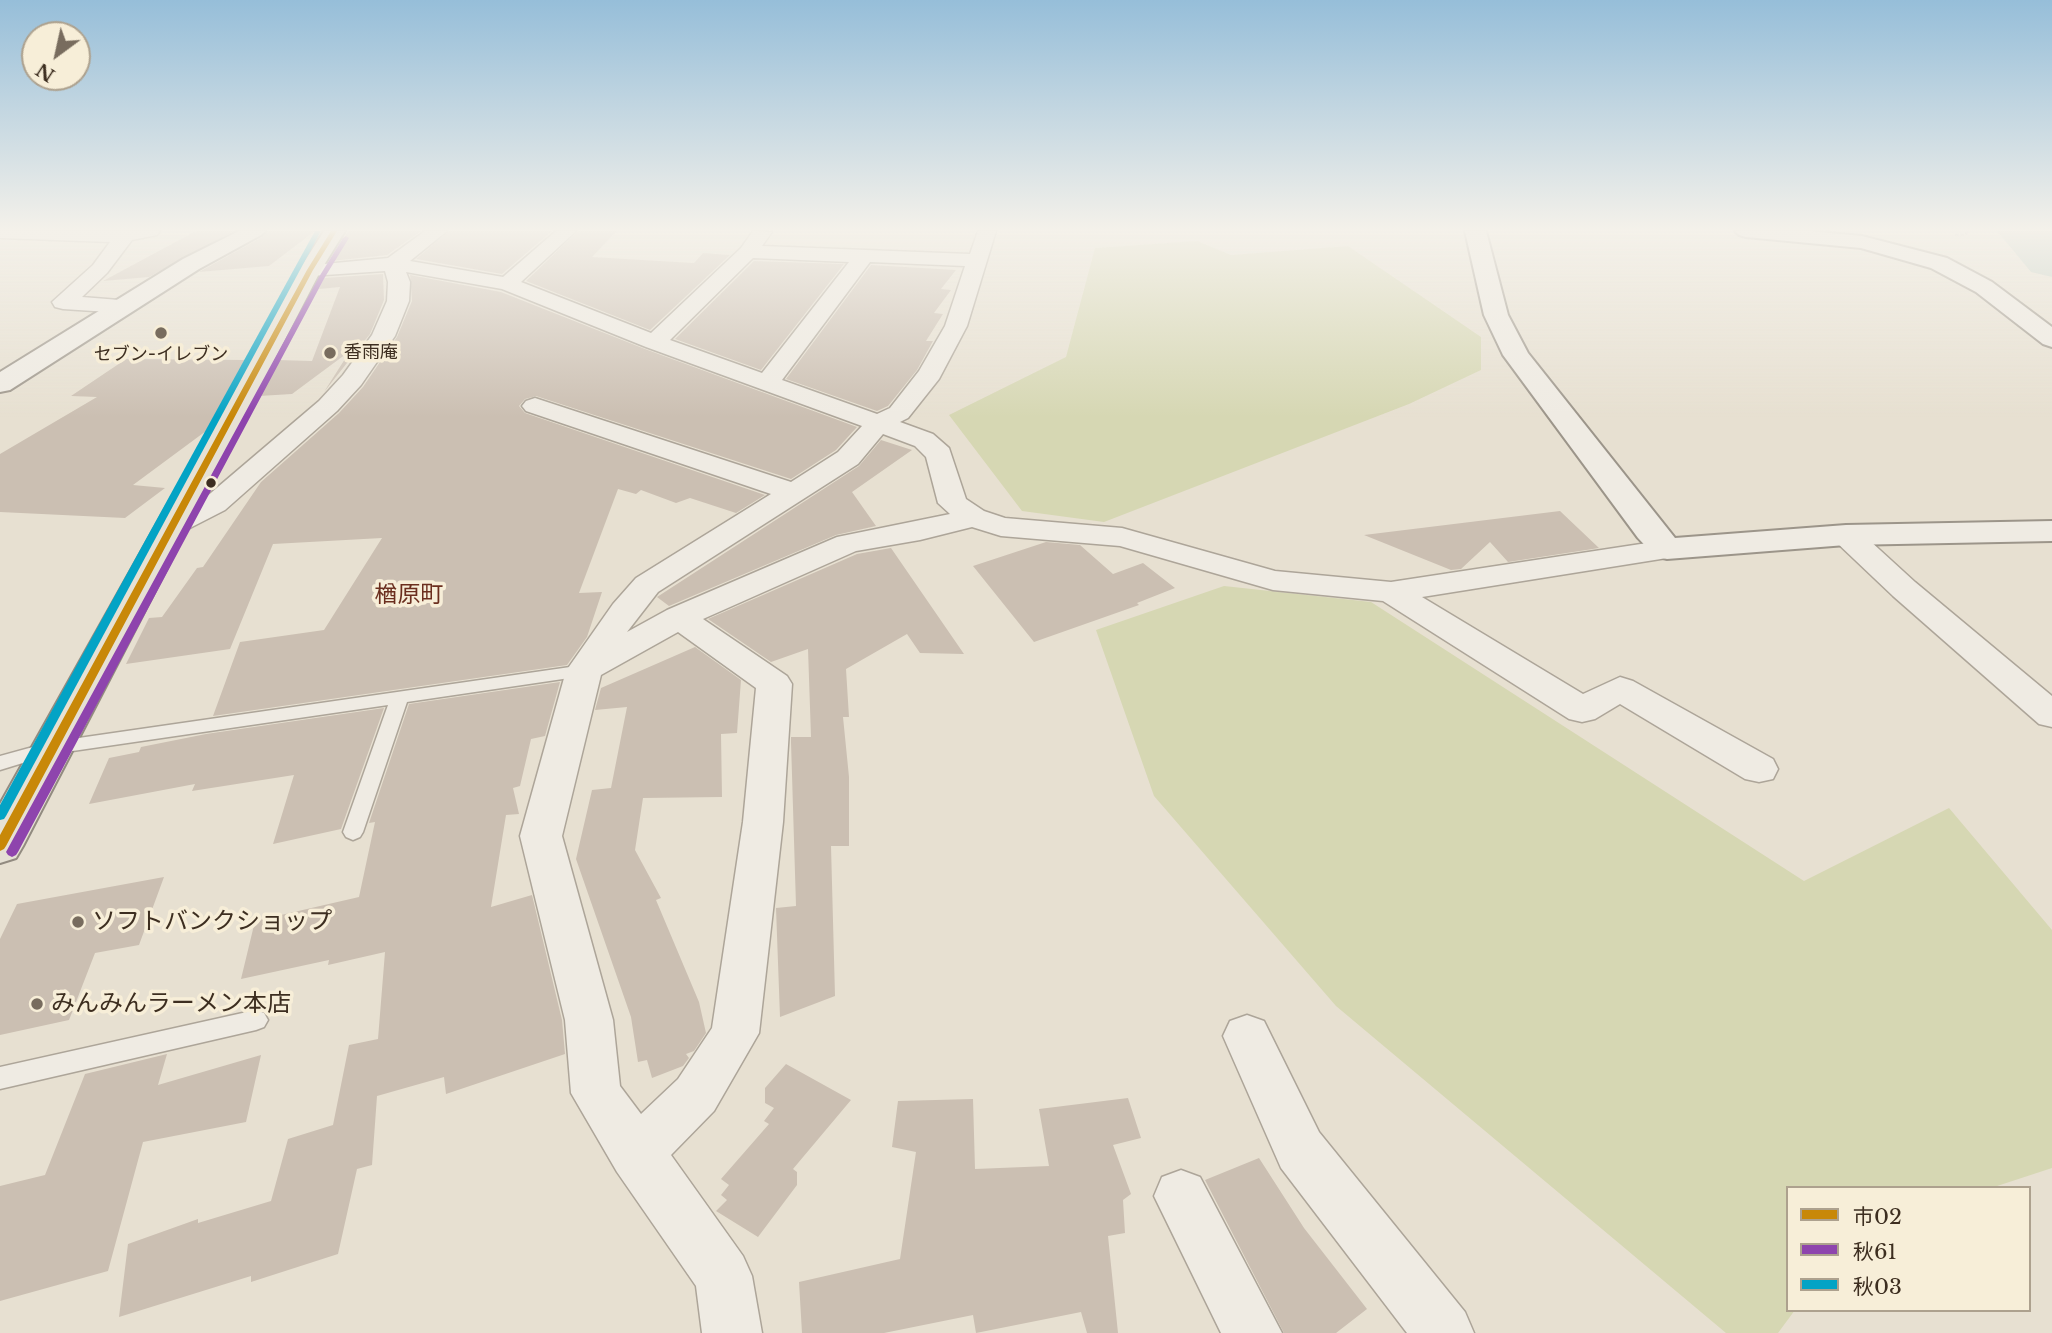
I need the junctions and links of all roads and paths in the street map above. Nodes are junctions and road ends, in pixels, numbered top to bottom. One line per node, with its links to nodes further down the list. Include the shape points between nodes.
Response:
1 (73, 293): 11 (street, via 63,302)
2 (144, 293): 11 (street)
3 (298, 293): 20 (main road)
4 (398, 293): 20 (street, via 383,336 327,406 215,504)
5 (530, 293): 13 (street)
6 (705, 293): 13 (street)
7 (836, 293): 14 (street)
8 (967, 293): 17 (street, via 956,326 930,374 899,413)
9 (1491, 293): 23 (street, via 1516,355)
10 (1992, 293): 12 (street)
11 (124, 306): 15 (street)
12 (2052, 339)
13 (654, 342): 14 (street)
14 (768, 382): 17 (street)
15 (0, 384)
16 (536, 406): 18 (street)
17 (879, 423): 18 (street, via 848,458); 19 (street, via 923,440 939,454 953,503)
18 (796, 494): 26 (street, via 647,585)
19 (974, 517): 24 (street, via 1002,527 1122,537 1273,580); 25 (street, via 848,543)
20 (175, 524): 29 (main road)
21 (2052, 531): 22 (street)
22 (1846, 535): 23 (street); 28 (street)
23 (1667, 549): 24 (street)
24 (1391, 592): 31 (street, via 1582,710 1620,689)
25 (680, 617): 26 (street); 37 (street, via 774,684 735,1033 696,1095)
26 (583, 671): 27 (lane); 37 (street, via 541,836 589,1020 596,1093)
27 (400, 697): 29 (lane); 32 (lane)
28 (2052, 715)
29 (51, 748): 30 (lane); 33 (main road)
30 (0, 763)
31 (1759, 769)
32 (353, 832)
33 (0, 846)
34 (256, 1020): 36 (lane)
35 (1247, 1036): 41 (street, via 1300,1150)
36 (0, 1078)
37 (636, 1154): 39 (street, via 723,1276)
38 (1181, 1196): 40 (street)
39 (732, 1333)
40 (1252, 1333)
41 (1444, 1333)

